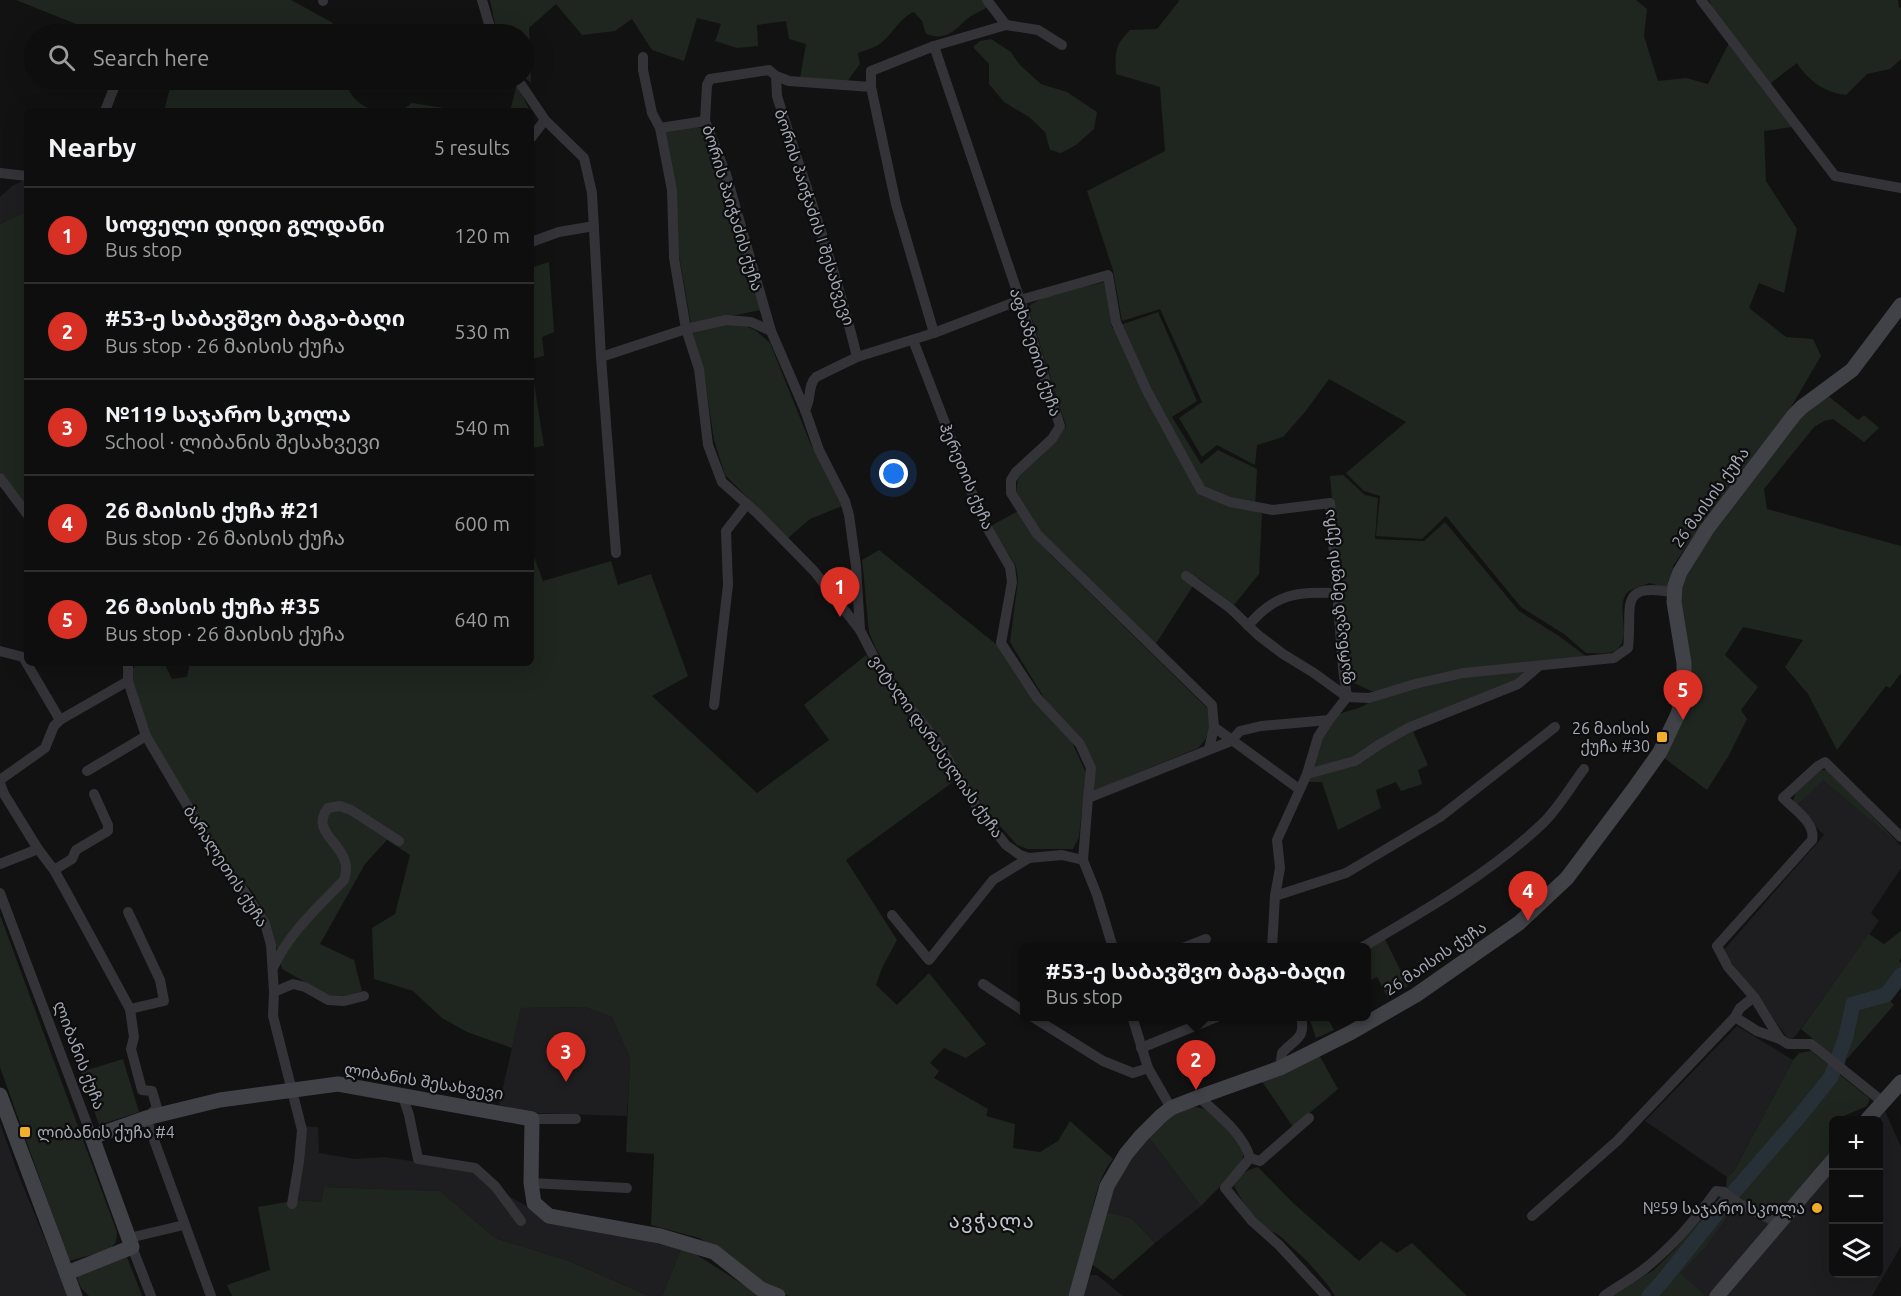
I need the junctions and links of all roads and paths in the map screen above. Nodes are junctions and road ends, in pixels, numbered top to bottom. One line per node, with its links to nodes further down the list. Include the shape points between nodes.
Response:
1 (482, 0): 4 (street)
2 (987, 0): 5 (street)
3 (1701, 0): 20 (street, via 1835,176)
4 (489, 24)
5 (1006, 26): 6 (street, via 1038,30); 7 (street)
6 (1062, 45)
7 (934, 46): 10 (street, via 871,71); 23 (street, აფხაზეთის ქუჩა)
8 (643, 57): 16 (street, ვიტალი დარასელიას ქუჩა, via 652,113)
9 (776, 76): 10 (street, ბორის პაიჭაძის ქუჩა, via 789,81); 15 (street, ბორის პაიჭაძის ქუჩა, via 770,70 710,79); 30 (street, ბორის პაიჭაძის I შესახვევი, via 777,96)
10 (871, 87): 27 (street, via 896,204)
11 (113, 90): 13 (street)
12 (525, 90): 14 (street)
13 (106, 108)
14 (545, 120): 17 (street); 21 (street, via 584,158)
15 (705, 121): 16 (street); 26 (street, ბორის პაიჭაძის ქუჩა, via 726,174)
16 (660, 128): 25 (street, ვიტალი დარასელიას ქუჩა, via 672,190 674,258)
17 (534, 134)
18 (0, 173): 19 (street)
19 (24, 177)
20 (1901, 188)
21 (594, 226): 22 (street, via 559,232); 29 (street)
22 (534, 242)
23 (1020, 300): 27 (street); 37 (street, ფარნავაზ მეფის ქუჩა, via 1108,275 1116,322 1147,391 1201,490 1230,502 1273,510 1330,502); 51 (street, აფხაზეთის ქუჩა, via 1060,426 1052,439 1016,472 1011,480 1011,493 1037,534 1212,705)
24 (1901, 305): 38 (street, 26 მაისის ქუჩა, via 1852,370 1794,415 1695,546 1680,572)
25 (686, 330): 26 (street, via 726,320 751,322); 29 (street); 33 (street, ვიტალი დარასელიას ქუჩა, via 699,369 708,445 722,482)
26 (771, 331): 31 (street, ბორის პაიჭაძის ქუჩა)
27 (934, 333): 28 (street)
28 (913, 340): 30 (street); 62 (street, ჰერეთის ქუჩა, via 982,519 1010,567 1012,582 1001,643 1037,698 1080,744 1091,768)
29 (602, 357): 35 (street)
30 (857, 357): 31 (street, via 812,381 810,403)
31 (805, 410): 40 (street, ბორის პაიჭაძის ქუჩა, via 849,515)
32 (0, 478): 34 (street)
33 (747, 504): 40 (street, ვიტალი დარასელიას ქუჩა, via 814,571); 48 (street, via 726,531 728,585)
34 (24, 510)
35 (616, 553)
36 (1186, 576): 39 (street)
37 (1337, 592): 39 (street, via 1305,592 1278,600); 47 (street, ფარნავაზ მეფის ქუჩა)
38 (1675, 593): 43 (street, via 1652,589 1631,598 1628,648 1614,658); 92 (street, 26 მაისის ქუჩა, via 1684,670 1682,700 1654,761 1567,878 1520,923 1416,995)
39 (1248, 626): 47 (street)
40 (860, 630): 66 (street, ვიტალი დარასელიას ქუჩა, via 877,663 936,740 980,812 1012,851)
41 (0, 651): 42 (street)
42 (24, 659)
43 (1540, 665): 47 (street, via 1463,673 1369,698); 58 (street, via 1518,684 1408,728 1355,761)
44 (28, 666): 49 (street)
45 (128, 666): 46 (street, ბარალეთის ქუჩა)
46 (128, 681): 49 (street); 53 (street, ბარალეთის ქუჩა)
47 (1347, 698): 50 (street)
48 (714, 705)
49 (60, 720): 59 (street, via 45,748)
50 (1329, 720): 54 (street, via 1261,726 1240,731); 58 (street, via 1318,737)
51 (1214, 727): 54 (street); 55 (street, აფხაზეთის ქუჩა)
52 (1555, 727): 71 (street, via 1440,817 1346,873)
53 (146, 736): 57 (street); 79 (street, ბარალეთის ქუჩა, via 223,866 265,923)
54 (1231, 741): 55 (street); 60 (street)
55 (1209, 749): 62 (street)
56 (1584, 769): 78 (street, via 1544,822 1494,863)
57 (87, 771)
58 (1308, 774): 60 (street)
59 (0, 782): 65 (street)
60 (1299, 789): 71 (street, via 1277,840 1280,868)
61 (94, 794): 69 (street, via 108,831 76,850 72,859)
62 (1088, 798): 67 (street, ჰერეთის ქუჩა)
63 (1901, 837): 83 (street, via 1825,762 1783,798 1811,827 1812,840 1717,946 1728,967)
64 (399, 841): 79 (street, via 351,810 340,806 328,808 322,815 322,825 343,856 347,872 344,880 292,934)
65 (38, 849): 68 (street); 69 (street)
66 (1029, 858): 67 (street, via 1062,855); 73 (street, via 993,880 928,960)
67 (1083, 860): 75 (street)
68 (0, 864)
69 (54, 870): 84 (street)
70 (0, 893): 109 (street, ლიბანის ქუჩა)
71 (1275, 896): 77 (street)
72 (128, 912): 84 (street, via 160,980 164,1001)
73 (892, 915)
74 (1206, 939): 76 (street)
75 (1111, 943)
76 (1195, 943)
77 (1272, 943)
78 (1369, 943)
79 (273, 969): 81 (street, ბარალეთის ქუჩა)
80 (982, 984): 85 (street)
81 (274, 992): 82 (street, via 293,984 328,1000); 98 (street, ბარალეთის ქუჩა, via 273,1016)
82 (364, 996)
83 (1754, 997): 86 (street); 93 (street)
84 (130, 1009): 105 (street, via 134,1037 130,1049 142,1090 152,1091 157,1108)
85 (1020, 1009)
86 (1735, 1017): 93 (street); 115 (street, via 1617,1142)
87 (1038, 1021): 95 (street, via 1103,1061 1133,1073)
88 (1133, 1021): 94 (street)
89 (1208, 1021): 94 (street)
90 (1302, 1021): 96 (street, via 1302,1033 1282,1053)
91 (1371, 1021): 96 (street, 26 მაისის ქუჩა)
92 (1371, 1021)
93 (1780, 1039): 102 (street, via 1788,1044 1811,1044)
94 (1141, 1048): 95 (street)
95 (1148, 1068): 103 (street)
96 (1280, 1068): 100 (street, 26 მაისის ქუჩა)
97 (1901, 1082): 102 (street)
98 (292, 1089): 101 (street, ლიბანის შესახვევი, via 338,1084); 105 (street, ლიბანის შესახვევი, via 220,1100); 114 (street, ბარალეთის ქუჩა, via 302,1130)
99 (0, 1095): 120 (street)
100 (1199, 1096): 103 (street, 26 მაისის ქუჩა); 110 (street, via 1237,1134)
101 (403, 1097): 107 (street, ლიბანის შესახვევი); 116 (street, via 418,1159 475,1167)
102 (1883, 1102): 104 (street)
103 (1171, 1108): 125 (street, 26 მაისის ქუჩა, via 1141,1136 1107,1186)
104 (1871, 1116)
105 (146, 1118): 109 (street, ლიბანის შესახვევი); 118 (street)
106 (1309, 1118): 110 (street, via 1260,1161)
107 (532, 1119): 108 (street, ლიბანის შესახვევი); 112 (street)
108 (576, 1119)
109 (92, 1137): 119 (street, ლიბანის ქუჩა)
110 (1250, 1158): 126 (street, via 1225,1188)
111 (1829, 1164): 117 (street)
112 (531, 1183): 113 (street); 124 (street, via 534,1203 549,1216 660,1236 714,1252 761,1289)
113 (627, 1188)
114 (292, 1204)
115 (1532, 1216)
116 (521, 1221)
117 (1778, 1223): 127 (street, via 1716,1191 1673,1244); 128 (street)
118 (184, 1225): 119 (street); 123 (street)
119 (131, 1243): 120 (street); 122 (street, ლიბანის ქუჩა)
120 (71, 1284): 121 (street)
121 (85, 1296)
122 (151, 1296)
123 (211, 1296)
124 (778, 1296)
125 (1076, 1296)
126 (1326, 1296)
127 (1604, 1296)
128 (1717, 1296)

